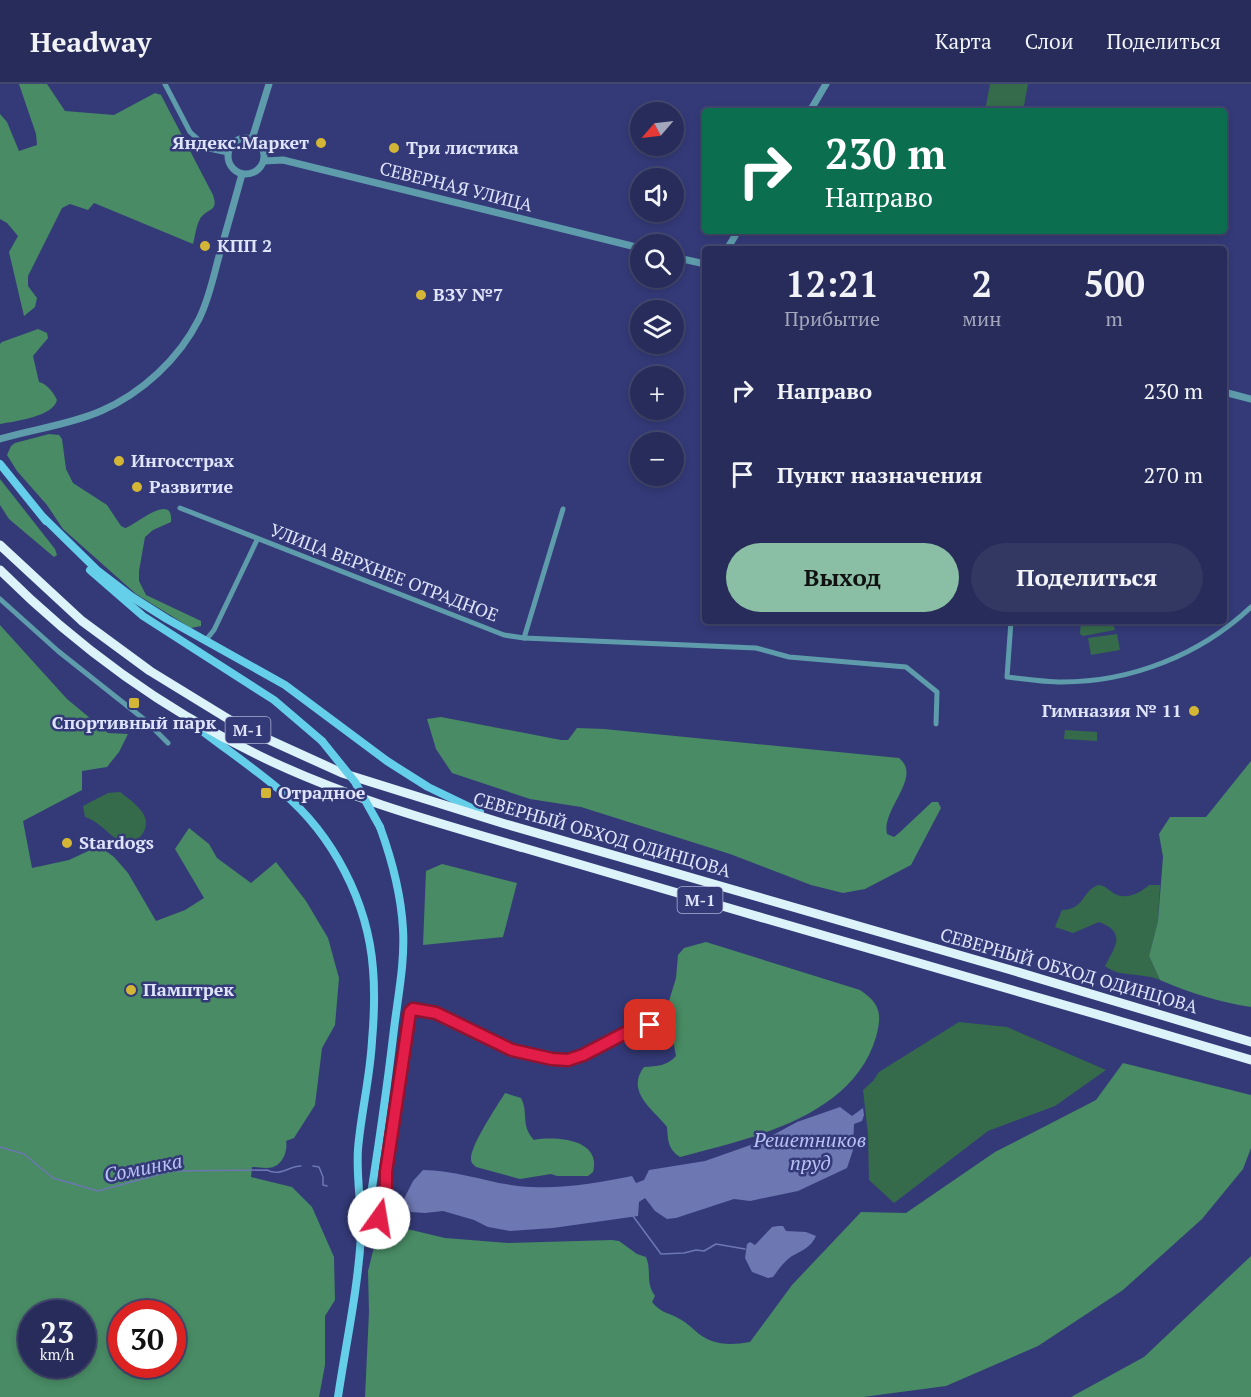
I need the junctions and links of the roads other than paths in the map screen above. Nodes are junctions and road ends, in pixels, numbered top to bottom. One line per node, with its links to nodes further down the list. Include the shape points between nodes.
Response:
1 (165, 84): 6 (street, via 190,132 209,149)
2 (269, 84): 5 (street)
3 (826, 84): 4 (street)
4 (812, 108)
5 (252, 139): 6 (street, via 237,140); 7 (street, via 261,145)
6 (228, 153): 8 (street, via 232,169)
7 (264, 161): 8 (street, via 253,174); 9 (street, СЕВЕРНАЯ УЛИЦА, via 283,160)
8 (242, 174): 14 (street, via 209,292 200,317 179,350 157,374 117,403 87,417)
9 (630, 246)
10 (684, 259): 11 (street)
11 (702, 263)
12 (1227, 393): 13 (street)
13 (1251, 399)
14 (13, 436): 15 (street); 16 (street)
15 (0, 439)
16 (0, 445)
17 (0, 464): 20 (main road)
18 (180, 508): 21 (street, УЛИЦА ВЕРХНЕЕ ОТРАДНОЕ)
19 (563, 509): 27 (street)
20 (44, 518): 28 (main road, via 114,584); 36 (main road, bridge, via 125,603 306,725 350,775 381,827 393,861 403,950 390,1069)
21 (257, 540): 27 (street, УЛИЦА ВЕРХНЕЕ ОТРАДНОЕ, via 485,629); 28 (street)
22 (0, 545): 32 (highway, СЕВЕРНЫЙ ОБХОД ОДИНЦОВА / М-1, via 61,603 119,649 173,687 243,728 342,773)
23 (0, 570): 29 (highway, СЕВЕРНЫЙ ОБХОД ОДИНЦОВА / М-1, via 71,634)
24 (0, 599): 31 (street)
25 (1251, 607): 26 (street, via 1211,638 1163,663 1114,676 1062,682 1007,678)
26 (1011, 624)
27 (524, 638): 30 (street, УЛИЦА ВЕРХНЕЕ ОТРАДНОЕ, via 756,648 789,657 906,667 937,692)
28 (206, 640): 32 (main road, via 285,685 428,787 471,809)
29 (164, 702): 35 (highway, СЕВЕРНЫЙ ОБХОД ОДИНЦОВА / М-1, via 260,756 380,804); 37 (main road, via 283,793 306,817 346,874 361,913 374,983 373,1037 358,1157)
30 (936, 724)
31 (168, 743)
32 (540, 835): 34 (highway, СЕВЕРНЫЙ ОБХОД ОДИНЦОВА / М-1)
33 (673, 1025): 36 (street, via 650,1025 629,1031 568,1060 512,1050 436,1013 413,1009 386,1172 386,1205)
34 (1251, 1042)
35 (1251, 1060)
36 (364, 1234): 37 (main road)
37 (359, 1266): 38 (main road)
38 (338, 1397)

